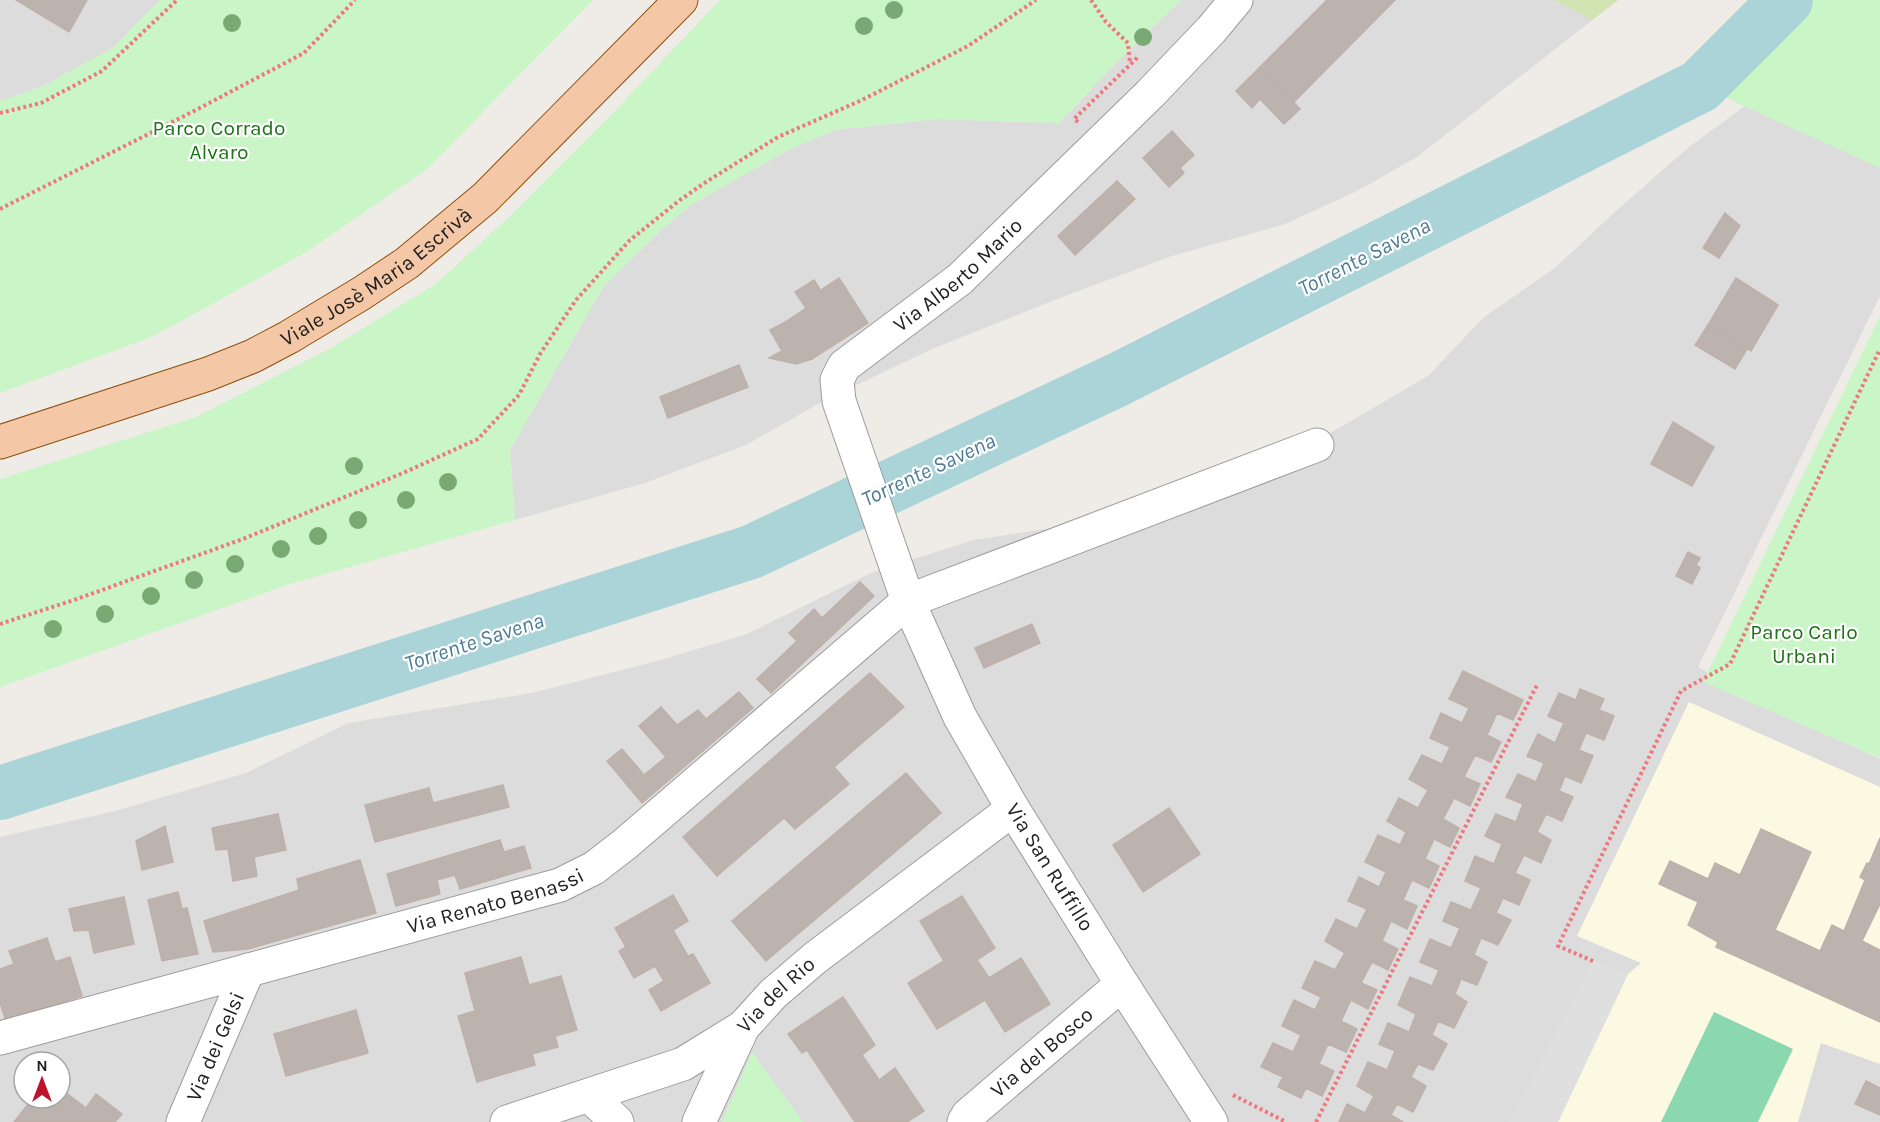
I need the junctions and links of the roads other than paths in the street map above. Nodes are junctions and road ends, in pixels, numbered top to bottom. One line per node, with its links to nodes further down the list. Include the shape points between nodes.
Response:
1 (681, 0): 3 (main road, Viale Josè Maria Escrivà, via 485,198 407,263 362,293 252,356)
2 (1236, 0): 5 (street, Via Alberto Mario, via 1150,94 960,279 844,366 837,380 839,400)
3 (0, 442)
4 (1317, 445): 5 (street, Via Renato Benassi)
5 (908, 601): 6 (street, Via San Ruffillo, via 960,717); 7 (street, Via Renato Benassi, via 594,868 560,885)
6 (1013, 809): 8 (street, Via San Ruffillo); 9 (street, Via del Rio, via 815,958 773,994)
7 (248, 970): 10 (street, Via Renato Benassi); 12 (street, Via dei Gelsi)
8 (1122, 984): 16 (street, Via del Bosco, via 968,1114); 17 (street, Via San Ruffillo)
9 (743, 1027): 11 (street, Via del Rio, via 683,1064); 15 (street)
10 (0, 1038)
11 (590, 1096): 13 (street, Via del Rio); 14 (street)
12 (183, 1122)
13 (507, 1122)
14 (616, 1122)
15 (699, 1122)
16 (964, 1122)
17 (1211, 1122)

